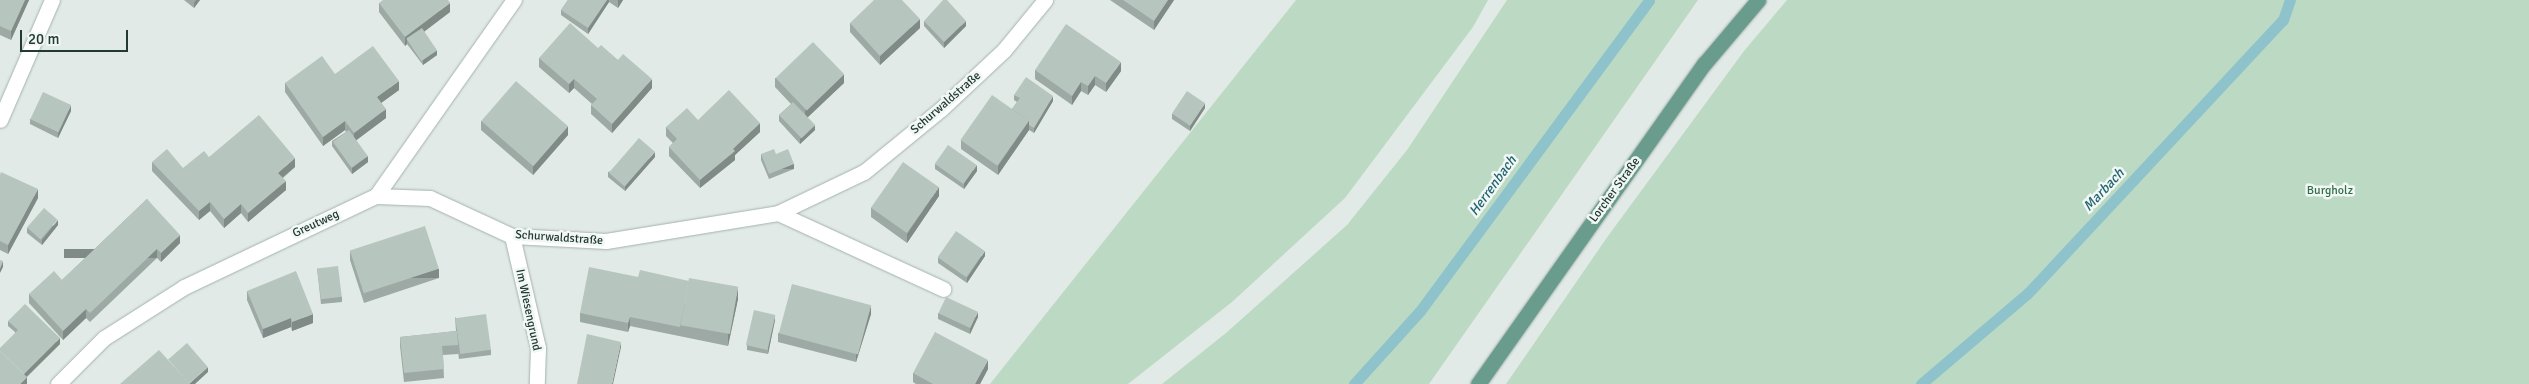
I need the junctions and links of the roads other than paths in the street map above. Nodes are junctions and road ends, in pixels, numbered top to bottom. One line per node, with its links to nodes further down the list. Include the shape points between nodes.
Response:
1 (52, 0): 5 (street)
2 (514, 0): 6 (street, Greutweg)
3 (1045, 0): 7 (street, Schurwaldstraße, via 1004,50 942,109 864,172)
4 (1758, 0): 12 (main road, Lorcher Straße, via 1704,64)
5 (0, 120)
6 (376, 196): 8 (street, Schurwaldstraße, via 430,198); 10 (street, Greutweg, via 184,287 104,338)
7 (778, 213): 8 (street, Schurwaldstraße, via 606,241); 9 (street)
8 (512, 236): 11 (street, Im Wiesengrund, via 538,348)
9 (943, 289)
10 (58, 384)
11 (537, 384)
12 (1478, 384)

